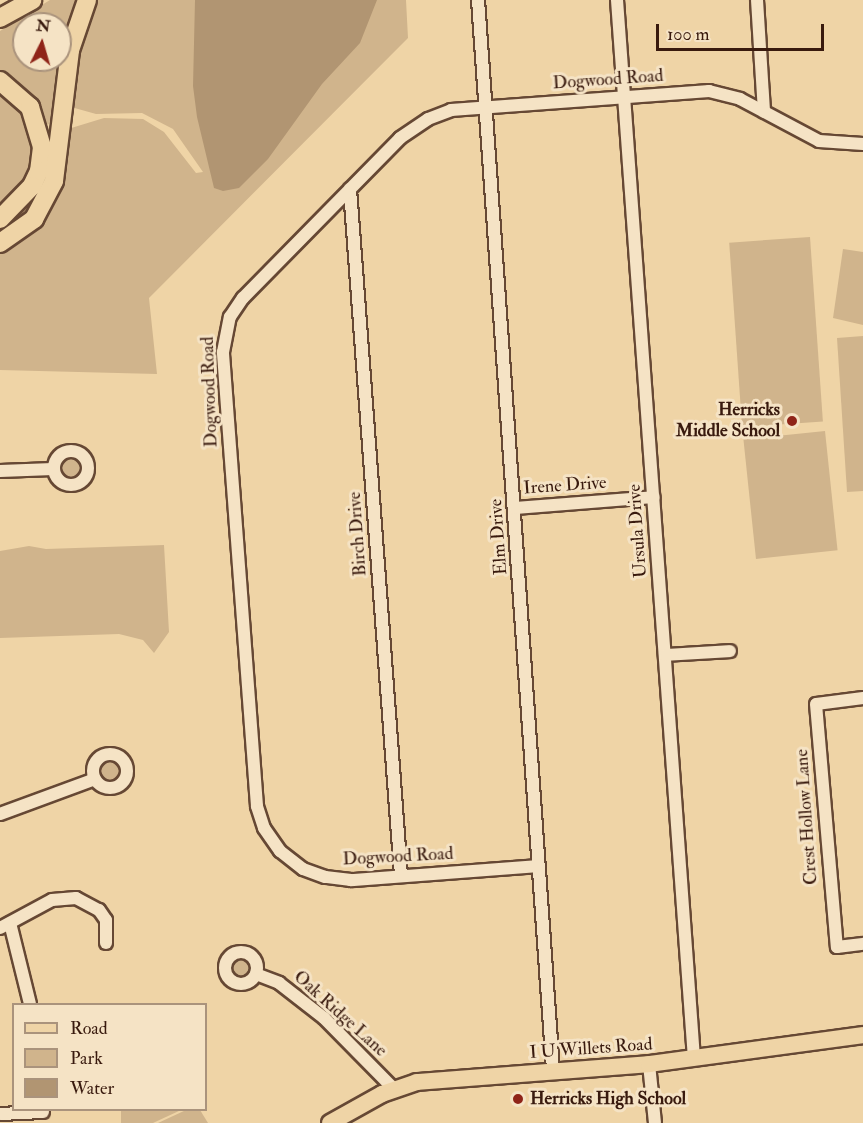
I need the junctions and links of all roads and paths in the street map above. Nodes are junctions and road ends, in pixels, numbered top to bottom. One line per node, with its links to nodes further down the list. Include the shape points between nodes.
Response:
1 (32, 0): 6 (highway)
2 (87, 0): 14 (highway, via 70,50 54,181 34,219)
3 (478, 0): 9 (street, Elm Drive)
4 (617, 0): 8 (street, Ursula Drive)
5 (757, 0): 10 (street)
6 (0, 18)
7 (0, 81): 13 (highway, via 30,107 42,147 39,171 32,186)
8 (624, 96): 9 (street, Dogwood Road); 10 (street, Dogwood Road, via 713,92 732,96); 17 (street, Ursula Drive)
9 (485, 107): 12 (street, Dogwood Road, via 451,110 415,127); 18 (street, Elm Drive)
10 (764, 112): 11 (street, Dogwood Road, via 819,141)
11 (863, 144)
12 (350, 189): 25 (street, Birch Drive); 25 (street, Dogwood Road, via 243,298 225,331 249,708 257,806 264,828 280,851 303,869 325,877 351,880)
13 (0, 219)
14 (0, 243)
15 (53, 469): 16 (street)
16 (0, 471)
17 (654, 497): 18 (street, Irene Drive); 20 (street, Ursula Drive)
18 (515, 508): 24 (street, Elm Drive)
19 (730, 651): 20 (street)
20 (665, 655): 32 (street, Ursula Drive)
21 (863, 698): 28 (street, Crest Hollow Lane, via 816,704 837,947)
22 (95, 779): 23 (street)
23 (0, 814)
24 (539, 866): 25 (street, Dogwood Road); 34 (street, Elm Drive)
25 (402, 875)
26 (5, 925): 27 (street, via 52,900 76,898 99,910 106,920); 30 (street)
27 (106, 943)
28 (863, 944)
29 (256, 974): 35 (street, Oak Ridge Lane, via 279,983 324,1018)
30 (29, 1003)
31 (863, 1035): 32 (main road, I U Willets Road)
32 (694, 1059): 33 (main road, I U Willets Road)
33 (649, 1065): 34 (main road, I U Willets Road); 39 (street)
34 (553, 1071): 35 (main road, I U Willets Road, via 438,1079)
35 (394, 1089): 38 (main road, I U Willets Road)
36 (0, 1114): 37 (street)
37 (43, 1115)
38 (330, 1123)
39 (656, 1123)

